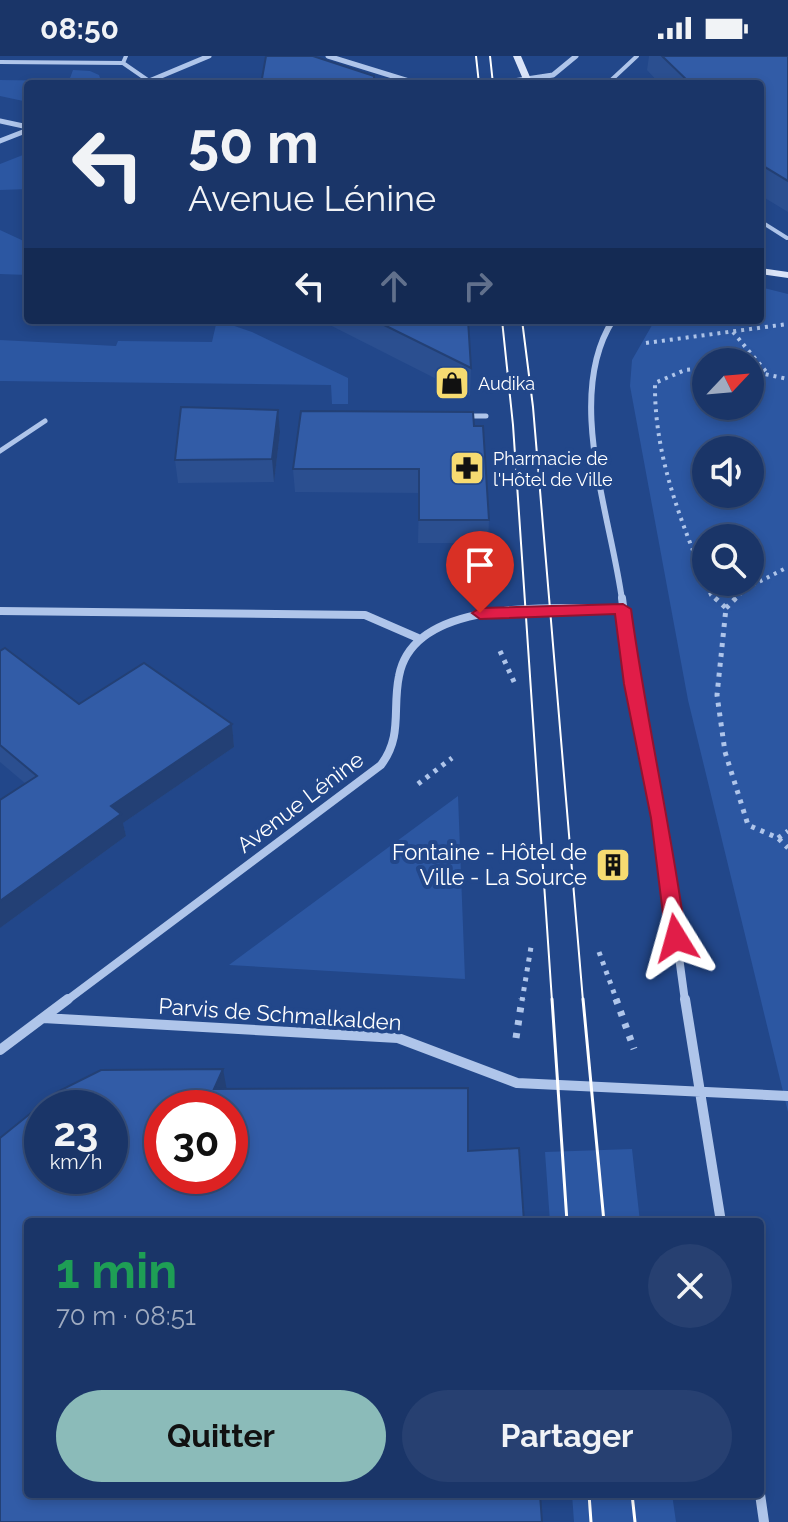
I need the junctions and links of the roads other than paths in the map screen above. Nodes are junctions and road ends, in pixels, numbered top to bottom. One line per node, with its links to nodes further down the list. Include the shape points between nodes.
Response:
1 (126, 56): 8 (lane)
2 (209, 56): 10 (street)
3 (328, 56): 11 (street)
4 (517, 56): 12 (street)
5 (576, 56): 13 (street, via 553,75)
6 (637, 56): 14 (lane)
7 (0, 62): 8 (lane)
8 (123, 63): 9 (lane)
9 (148, 80)
10 (151, 80)
11 (406, 80)
12 (527, 80)
13 (535, 80)
14 (611, 80)
15 (0, 121): 16 (street)
16 (24, 128)
17 (24, 131): 18 (street)
18 (0, 141)
19 (764, 224): 20 (lane)
20 (787, 238)
21 (764, 272): 22 (street)
22 (788, 275)
23 (610, 324): 28 (street, via 591,373 594,447)
24 (455, 416): 25 (lane)
25 (486, 416)
26 (45, 421): 27 (lane)
27 (0, 451)
28 (623, 609): 30 (street, via 480,613); 33 (street, via 660,818)
29 (0, 611): 30 (street, via 365,615)
30 (418, 638): 31 (street, Avenue Lénine, via 398,667 397,743 381,765)
31 (43, 1018): 32 (street, Avenue Lénine); 33 (street, Parvis de Schmalkalden, via 398,1038 517,1083)
32 (0, 1050)
33 (698, 1091): 34 (street, Parvis de Schmalkalden); 35 (street)
34 (788, 1096)
35 (720, 1218)
36 (761, 1498): 37 (street)
37 (764, 1522)

